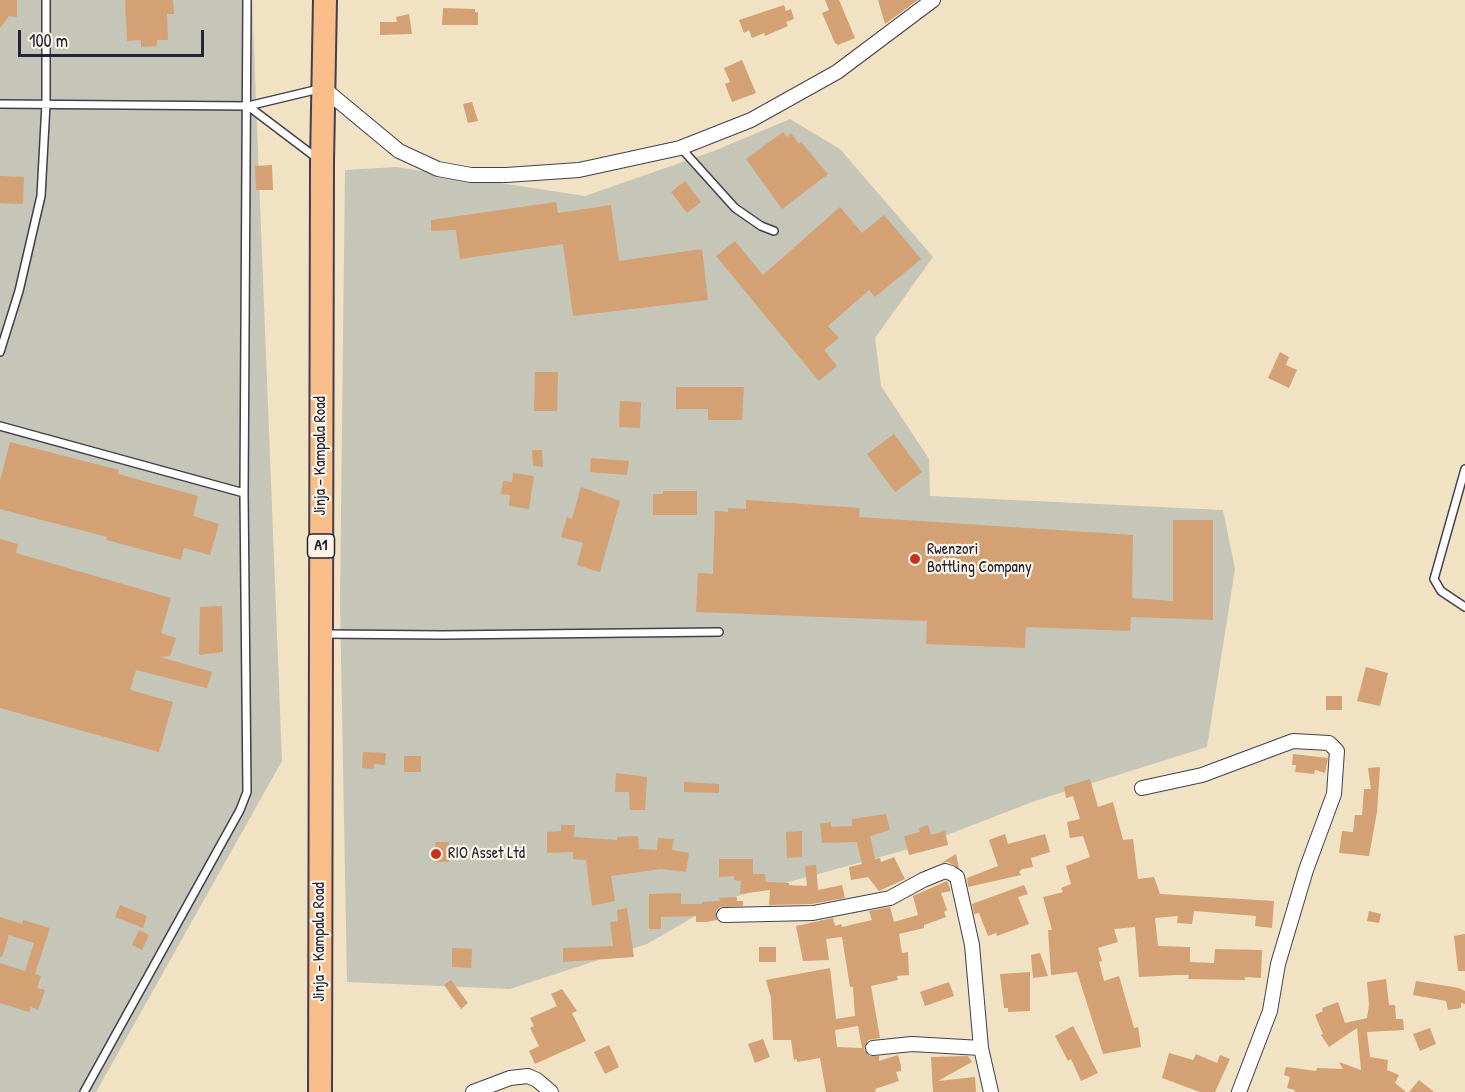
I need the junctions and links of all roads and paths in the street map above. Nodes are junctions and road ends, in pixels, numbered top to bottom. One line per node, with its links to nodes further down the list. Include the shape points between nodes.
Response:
1 (46, 0): 7 (lane)
2 (247, 0): 8 (lane)
3 (325, 0): 5 (highway, Jinja - Kampala Road / A1)
4 (933, 0): 9 (street, via 837,72 751,120)
5 (323, 88): 8 (lane); 9 (street, via 399,151 452,173 539,175 608,166); 10 (highway, Jinja - Kampala Road / A1)
6 (0, 104): 7 (lane)
7 (46, 104): 8 (lane); 12 (lane, via 41,196)
8 (248, 106): 10 (lane); 15 (lane)
9 (680, 148): 11 (lane, via 735,208)
10 (322, 162): 18 (highway, Jinja - Kampala Road / A1)
11 (774, 231)
12 (0, 352)
13 (0, 426): 15 (lane)
14 (1465, 469): 16 (lane, via 1434,579 1441,591)
15 (244, 493): 23 (lane, via 247,792)
16 (1465, 607)
17 (719, 632): 18 (lane)
18 (321, 634): 24 (highway, Jinja - Kampala Road / A1)
19 (1142, 788): 28 (street, via 1202,775 1293,741 1329,743 1337,751 1334,794 1278,964 1270,1011)
20 (724, 915): 22 (street, via 813,913 890,898 922,880 945,871 951,873 957,877 972,945)
21 (873, 1048): 22 (street, via 912,1044)
22 (981, 1048): 27 (street)
23 (84, 1092)
24 (320, 1092)
25 (473, 1092): 26 (street, via 510,1078 528,1076)
26 (551, 1092)
27 (991, 1092)
28 (1239, 1092)

